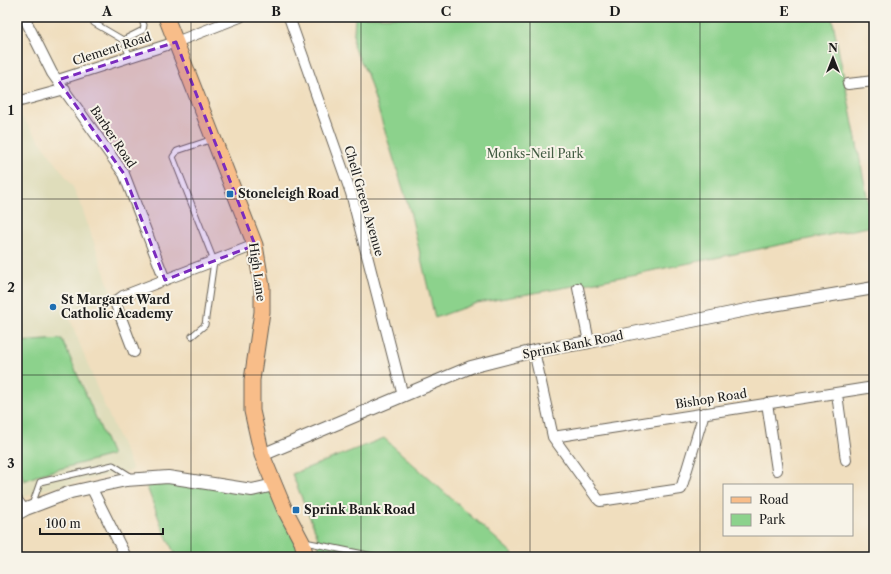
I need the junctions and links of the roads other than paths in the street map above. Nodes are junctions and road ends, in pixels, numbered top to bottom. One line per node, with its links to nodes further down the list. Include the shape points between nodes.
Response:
1 (24, 17): 10 (street, Barber Road)
2 (140, 17): 7 (lane, via 144,24 143,30)
3 (166, 17): 8 (main road, High Lane)
4 (240, 17): 8 (street, Clement Road)
5 (289, 17): 27 (street, Chell Green Avenue, via 351,193)
6 (94, 23): 7 (lane)
7 (123, 40): 9 (lane)
8 (176, 42): 9 (street, Clement Road); 15 (main road, High Lane)
9 (130, 57): 10 (street, Clement Road)
10 (58, 80): 13 (street, Barber Road)
11 (874, 80): 12 (street)
12 (848, 84)
13 (65, 89): 14 (street); 18 (street, Barber Road, via 124,174)
14 (17, 102)
15 (214, 138): 16 (main road, High Lane); 17 (lane, via 177,151 173,157)
16 (255, 245): 17 (street); 31 (main road, High Lane, via 262,287 262,312 251,395)
17 (214, 261): 18 (street); 21 (lane, via 205,325)
18 (165, 280): 24 (street, via 123,296 115,302)
19 (578, 288): 22 (street)
20 (874, 288): 22 (street, Sprink Bank Road, via 761,307)
21 (192, 336)
22 (589, 342): 23 (street, Sprink Bank Road)
23 (534, 351): 27 (street, Sprink Bank Road, via 471,367); 30 (street)
24 (134, 352)
25 (874, 387): 26 (street, Bishop Road)
26 (837, 394): 28 (street, Bishop Road); 32 (street)
27 (403, 396): 31 (street, Sprink Bank Road)
28 (767, 403): 29 (street, Bishop Road); 33 (street)
29 (704, 413): 30 (street, Bishop Road); 30 (street, via 681,489 600,501)
30 (553, 437)
31 (262, 455): 35 (main road, High Lane)
32 (846, 460)
33 (777, 470)
34 (136, 480): 35 (street, via 168,477 252,490); 36 (street); 38 (lane, via 113,466 40,482)
35 (274, 485): 39 (main road, High Lane)
36 (91, 487): 38 (street); 40 (street)
37 (17, 496): 38 (lane)
38 (25, 510)
39 (302, 542): 41 (main road, High Lane); 42 (lane)
40 (126, 557)
41 (306, 557)
42 (378, 557)

